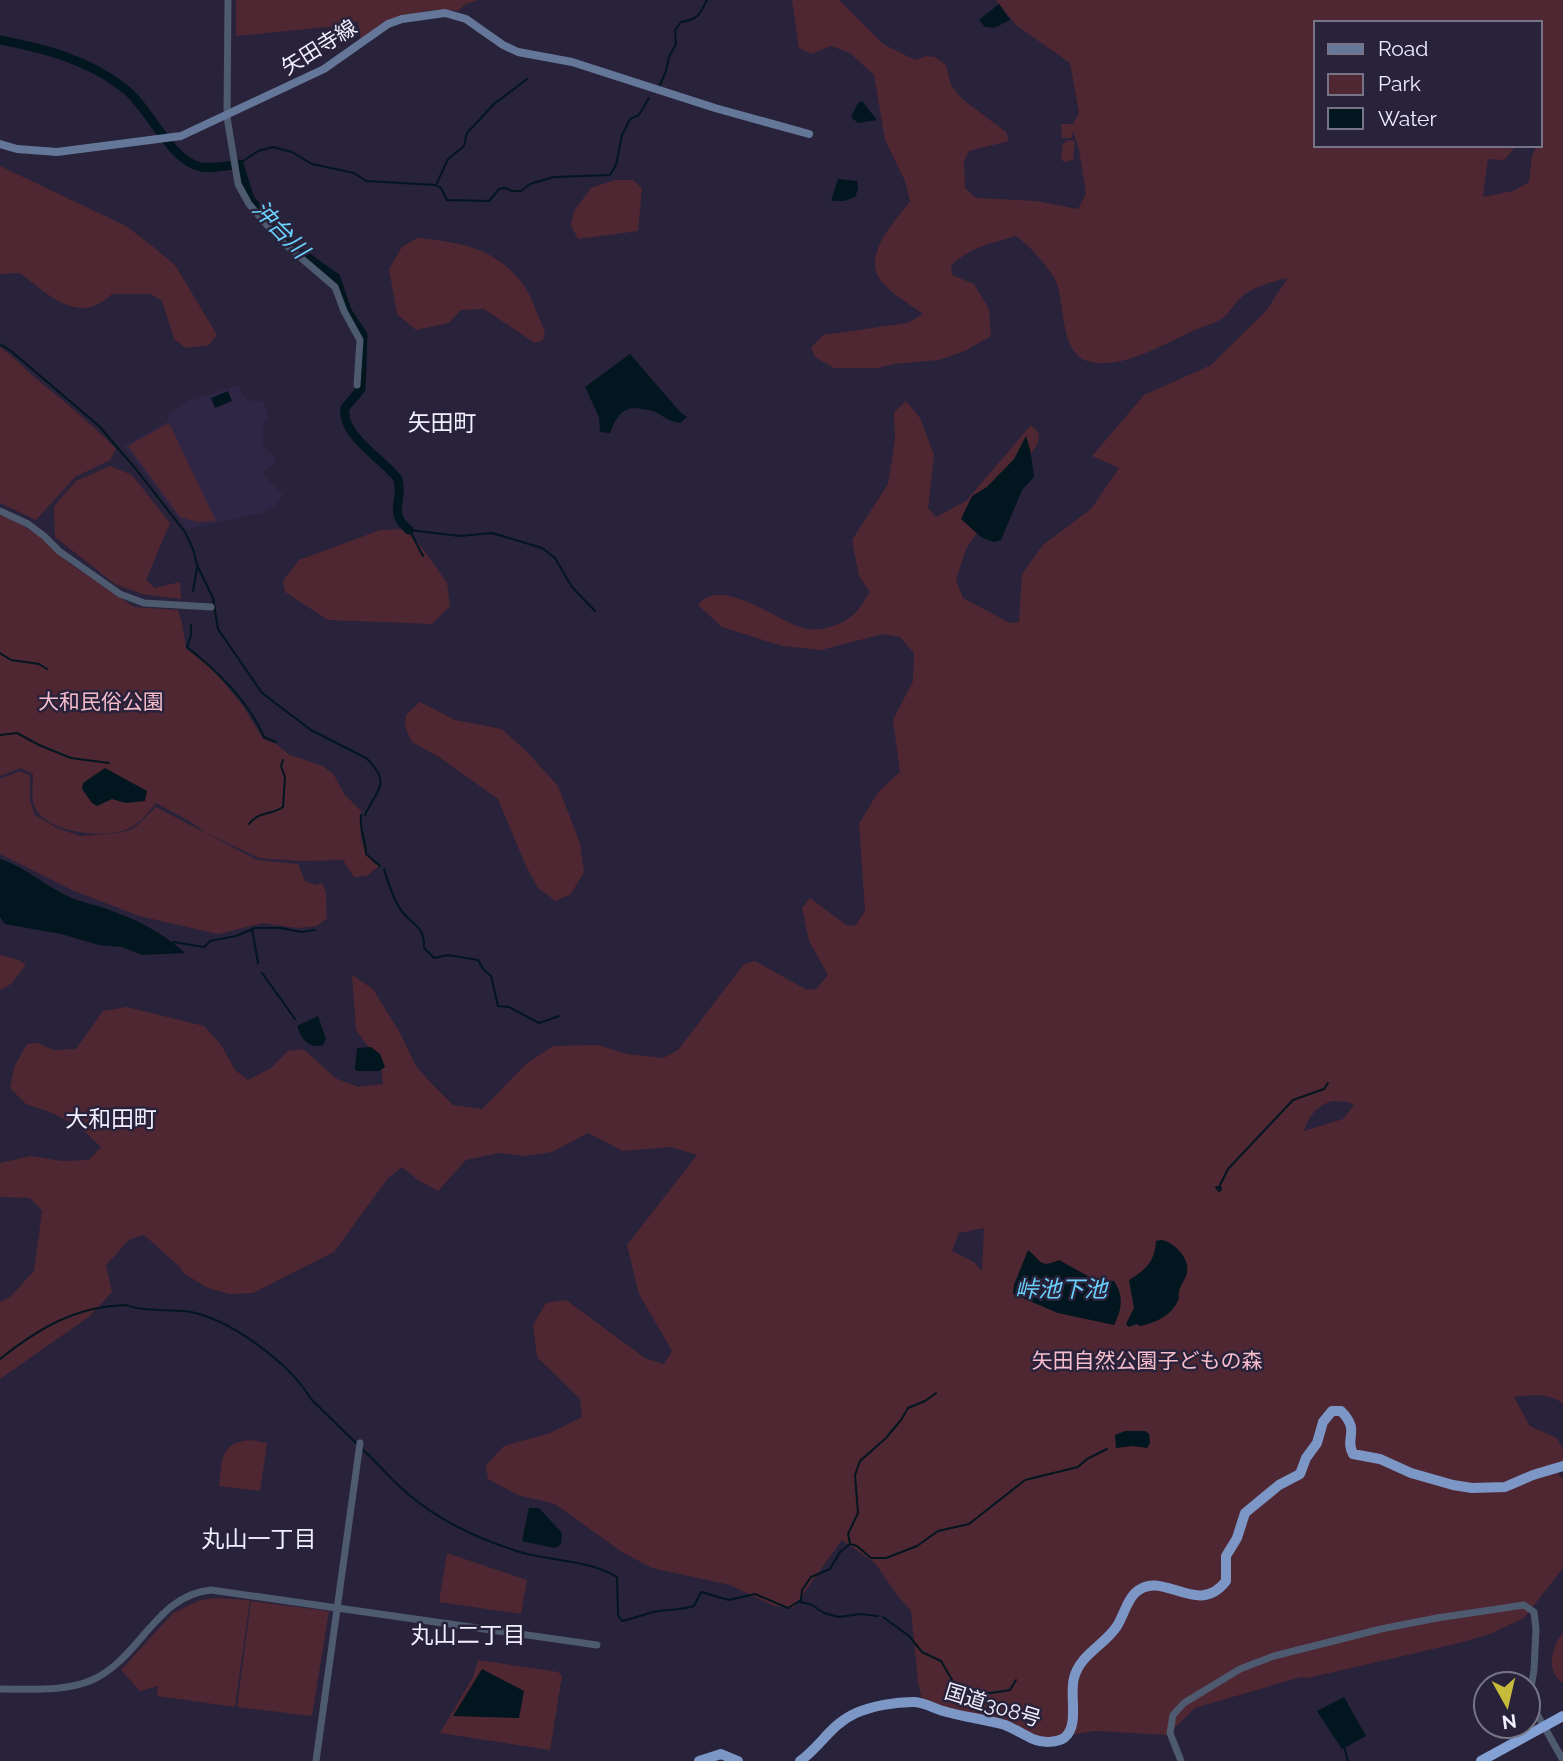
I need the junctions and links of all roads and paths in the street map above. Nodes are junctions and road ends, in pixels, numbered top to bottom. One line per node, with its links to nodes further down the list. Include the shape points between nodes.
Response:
1 (228, 0): 2 (street)
2 (227, 117): 3 (main road, 矢田寺線, via 330,66 388,24 445,13 466,19 512,50 572,62); 4 (main road, 矢田寺線, via 168,139 42,152); 5 (street, via 244,198 289,250 335,287 360,340)
3 (809, 134)
4 (0, 144)
5 (357, 384)
6 (0, 511): 7 (street, via 27,524 120,594 144,603)
7 (211, 607)
8 (360, 1443): 10 (street)
9 (1563, 1466): 19 (highway, 国道308号, via 1506,1488 1453,1485 1353,1454 1351,1425 1341,1411 1332,1410 1300,1474 1245,1513 1226,1556 1227,1578 1218,1590 1205,1596 1152,1584 1133,1595 1118,1625 1078,1667 1072,1693 1073,1723 1062,1739 1033,1739 1007,1726 912,1702 869,1708 842,1720)
10 (337, 1608): 11 (street); 12 (street, via 200,1591 171,1604 123,1658 92,1680 41,1689); 16 (street)
11 (597, 1645)
12 (0, 1689)
13 (1563, 1716): 21 (highway)
14 (1563, 1724): 22 (highway)
15 (1563, 1760): 20 (street, via 1529,1700 1536,1629 1534,1612 1524,1605 1381,1629 1240,1669 1184,1703 1173,1715 1170,1733)
16 (316, 1761)
17 (699, 1761): 18 (highway, via 720,1754)
18 (738, 1761)
19 (800, 1761)
20 (1181, 1761)
21 (1481, 1761)
22 (1496, 1761)

